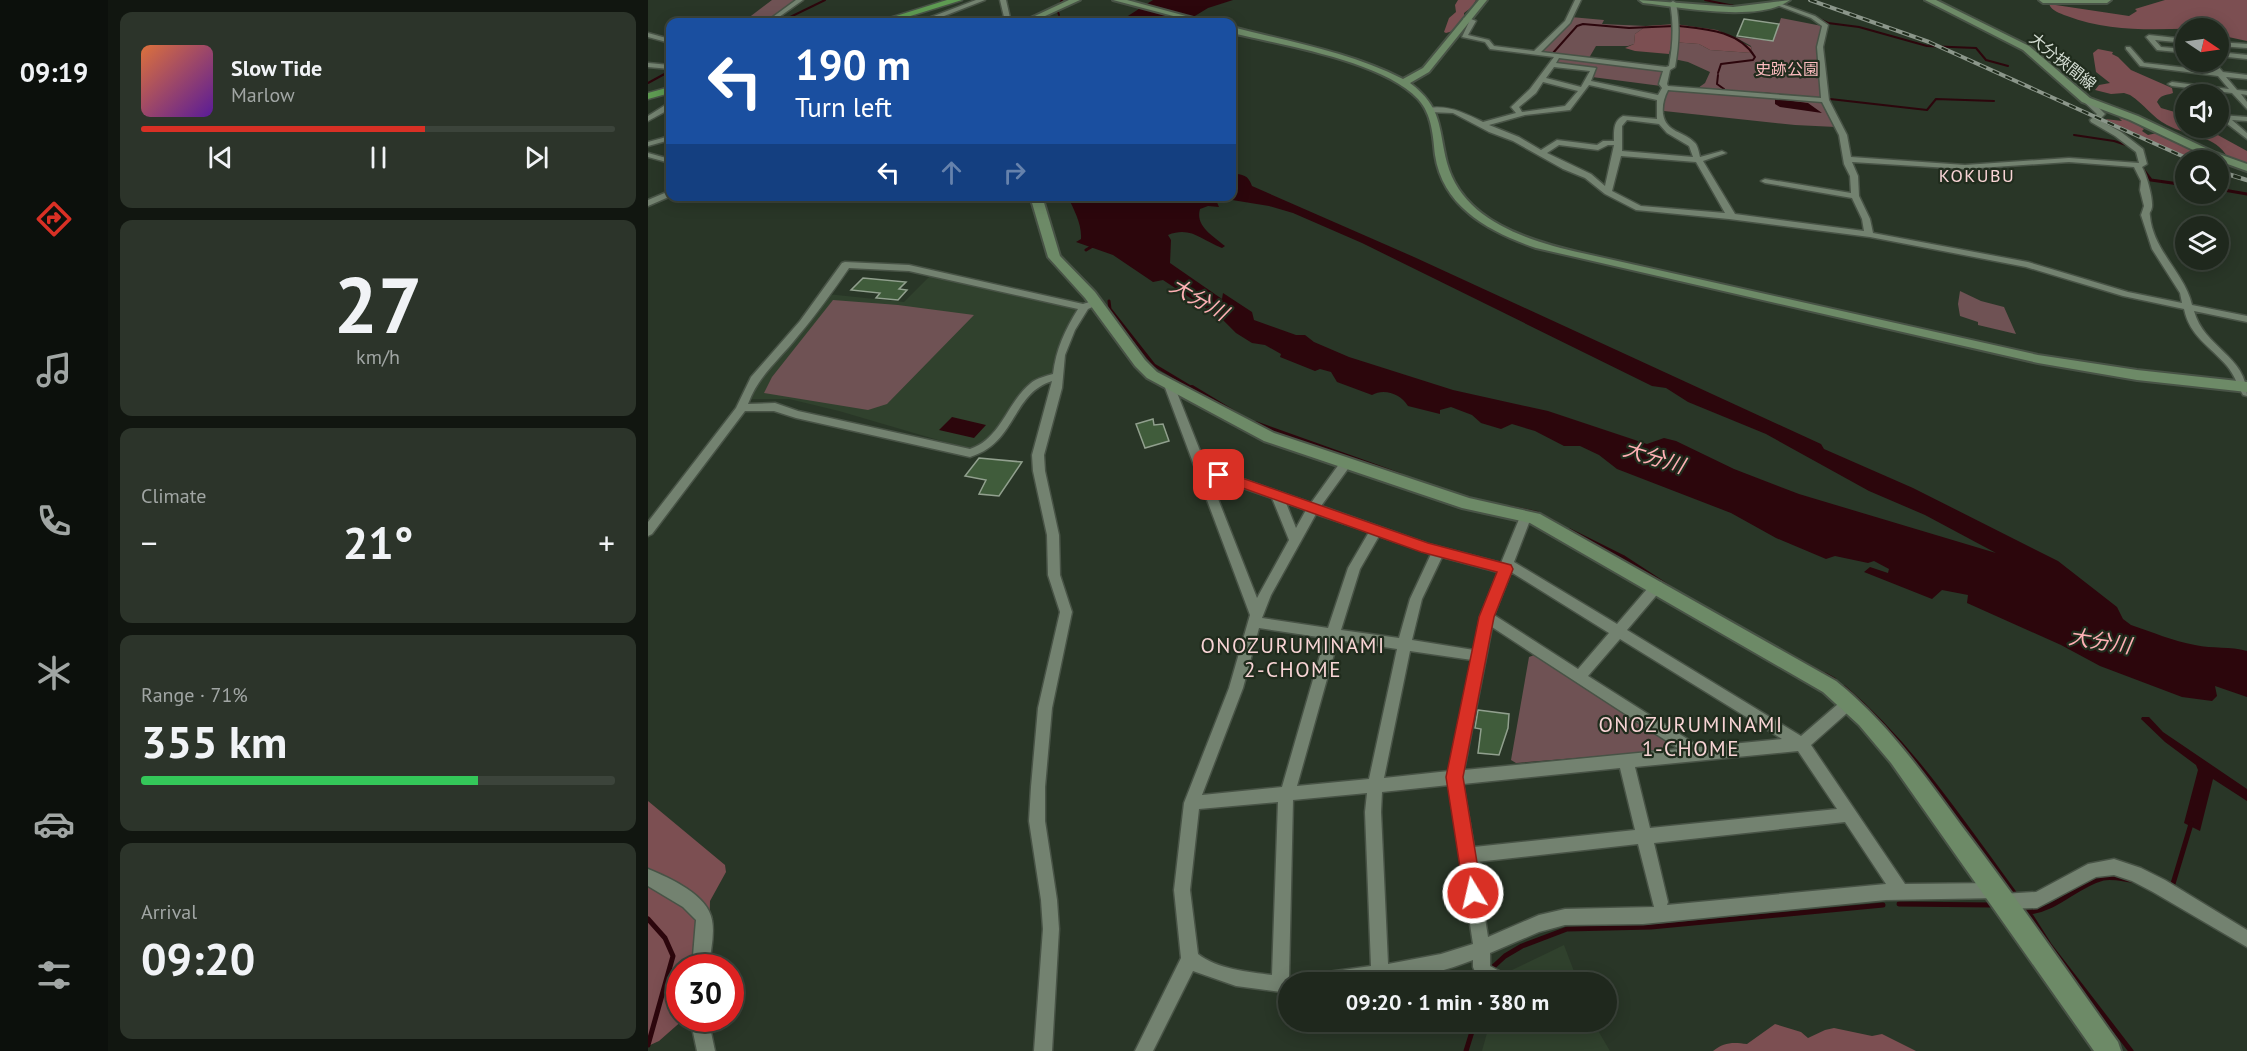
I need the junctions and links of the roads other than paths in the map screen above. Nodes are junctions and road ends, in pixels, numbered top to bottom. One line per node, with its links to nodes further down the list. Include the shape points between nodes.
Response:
1 (800, 0): 18 (street)
2 (957, 0): 19 (highway)
3 (969, 0): 20 (highway)
4 (982, 0): 21 (street)
5 (1003, 0): 22 (street)
6 (1117, 0): 17 (street)
7 (1123, 0): 17 (street)
8 (1483, 0): 25 (street)
9 (1578, 0): 34 (street, via 1568,22)
10 (1643, 0): 16 (street)
11 (1929, 0): 55 (street, 大分挾間線, via 2026,48)
12 (2043, 0): 13 (street)
13 (2107, 0)
14 (1072, 2): 23 (street)
15 (1781, 2): 16 (street, via 1739,9); 54 (street, via 1824,24 1820,47)
16 (1673, 3): 41 (street, via 1676,36 1672,67)
17 (1136, 4): 24 (street)
18 (775, 18)
19 (896, 18)
20 (908, 18)
21 (932, 18)
22 (1008, 18)
23 (1035, 18)
24 (1189, 18)
25 (1466, 19): 34 (street, via 1473,21 1465,36 1487,41 1493,48); 45 (street, via 1426,70)
26 (1236, 31): 45 (street, via 1371,67)
27 (650, 36): 28 (street)
28 (666, 40)
29 (2175, 40): 33 (street, via 2149,37 2159,49)
30 (2229, 45): 31 (street)
31 (2247, 46)
32 (2128, 48): 42 (street, via 2142,65)
33 (2175, 50)
34 (1536, 53): 36 (street)
35 (2229, 55): 37 (street)
36 (1558, 56): 39 (street); 41 (street)
37 (2247, 57)
38 (648, 65): 40 (street)
39 (1553, 65): 44 (street); 46 (street, via 1594,69)
40 (666, 67)
41 (1667, 69): 47 (street)
42 (2221, 74): 43 (street); 50 (street)
43 (2247, 77)
44 (1541, 79): 46 (street); 59 (street, via 1515,107)
45 (1404, 82): 58 (street)
46 (1585, 87): 53 (street, via 1614,87); 59 (street, via 1565,109)
47 (1666, 88): 53 (street); 54 (street)
48 (666, 89): 52 (highway)
49 (2229, 91): 50 (street)
50 (2235, 92): 51 (street); 56 (street)
51 (2247, 93)
52 (648, 94)
53 (1660, 98): 63 (street)
54 (1825, 100): 74 (street, via 1843,135)
55 (2086, 100): 77 (street, via 2101,114 2094,120 2140,151 2143,164); 78 (street, 大分挾間線)
56 (2247, 107)
57 (666, 108): 61 (street)
58 (1431, 110): 70 (street, via 1455,111); 92 (street, via 1445,174 1457,196 1482,219 1535,244 2032,358)
59 (1520, 114): 65 (street)
60 (2229, 117): 62 (street)
61 (648, 119)
62 (2247, 119)
63 (1660, 122): 68 (street, via 1623,119 1618,126); 76 (street, via 1693,145)
64 (2229, 122): 66 (street)
65 (1485, 124)
66 (2247, 137)
67 (666, 139): 69 (street)
68 (1618, 143): 70 (street, via 1598,148 1557,142); 71 (street)
69 (648, 144)
70 (1542, 153): 80 (street, via 1588,176)
71 (1617, 153): 76 (street); 80 (street)
72 (1722, 153): 76 (street)
73 (648, 154): 75 (street)
74 (1847, 159): 77 (street, via 1970,167 2074,160); 82 (street, via 1854,176)
75 (666, 160)
76 (1698, 160): 85 (street)
77 (2138, 166): 88 (street, via 2145,181 2150,236 2185,292)
78 (2247, 168)
79 (1765, 180): 82 (street)
80 (1608, 192): 85 (street, via 1643,209)
81 (666, 196): 84 (street)
82 (1855, 196): 86 (street)
83 (1038, 201): 87 (street, via 1054,256)
84 (648, 203)
85 (1732, 217): 86 (street)
86 (1869, 235): 88 (street, via 2028,265 2102,288)
87 (1090, 305): 90 (street, via 1068,333); 91 (street, via 1143,367); 93 (street, via 914,269 845,265 748,388)
88 (2189, 308): 89 (street); 92 (street, via 2203,338 2232,365)
89 (2247, 319)
90 (1057, 376): 93 (street, via 1033,386 1000,431 974,453 775,407); 138 (street, via 1038,460 1053,535 1054,575 1066,612 1045,708 1038,788 1037,821 1051,929)
91 (1169, 385): 94 (street, via 1259,433); 95 (street)
92 (2246, 389)
93 (741, 409): 99 (street)
94 (1346, 463): 97 (street); 98 (street, via 1468,504)
95 (1200, 468): 96 (street); 106 (street)
96 (1276, 495): 97 (street); 101 (street)
97 (1313, 508): 100 (street); 101 (street)
98 (1526, 515): 103 (street); 104 (street)
99 (648, 531)
100 (1376, 531): 102 (street); 108 (street, via 1354,568)
101 (1295, 540): 106 (street)
102 (1438, 552): 103 (street); 109 (street, via 1413,607)
103 (1507, 567): 105 (street); 107 (street)
104 (1657, 586): 107 (street); 112 (street, via 1815,676)
105 (1487, 617): 110 (street); 111 (street)
106 (1256, 618): 108 (street); 119 (street, via 1236,688)
107 (1618, 631): 111 (street); 113 (street)
108 (1333, 635): 109 (street); 118 (street)
109 (1405, 644): 110 (street); 117 (street)
110 (1479, 656): 116 (street)
111 (1579, 677): 114 (street)
112 (1850, 702): 113 (street); 125 (street, via 1883,738)
113 (1802, 744): 114 (street); 120 (street)
114 (1698, 754): 115 (street)
115 (1626, 761): 116 (street); 121 (street)
116 (1455, 777): 117 (street); 122 (street)
117 (1375, 784): 118 (street); 132 (street)
118 (1287, 793): 119 (street); 131 (street)
119 (1192, 803): 130 (street, via 1182,890)
120 (1848, 815): 121 (street); 124 (street)
121 (1644, 836): 122 (street); 126 (street)
122 (1467, 855): 128 (street)
123 (648, 876): 129 (street, via 699,908 704,917)
124 (1900, 891): 125 (street); 128 (street, via 1634,917 1565,917)
125 (2001, 896): 127 (street, via 2044,898 2084,873 2114,867 2159,886); 140 (street)
126 (1660, 902)
127 (2247, 939)
128 (1482, 950): 133 (street, via 1443,962); 134 (street)
129 (701, 954)
130 (1190, 959): 135 (street, via 1201,968); 139 (street)
131 (1284, 972)
132 (1380, 972)
133 (1386, 972)
134 (1484, 972)
135 (1278, 984)
136 (702, 1032): 137 (street)
137 (706, 1051)
138 (1043, 1051)
139 (1144, 1051)
140 (2109, 1051)

